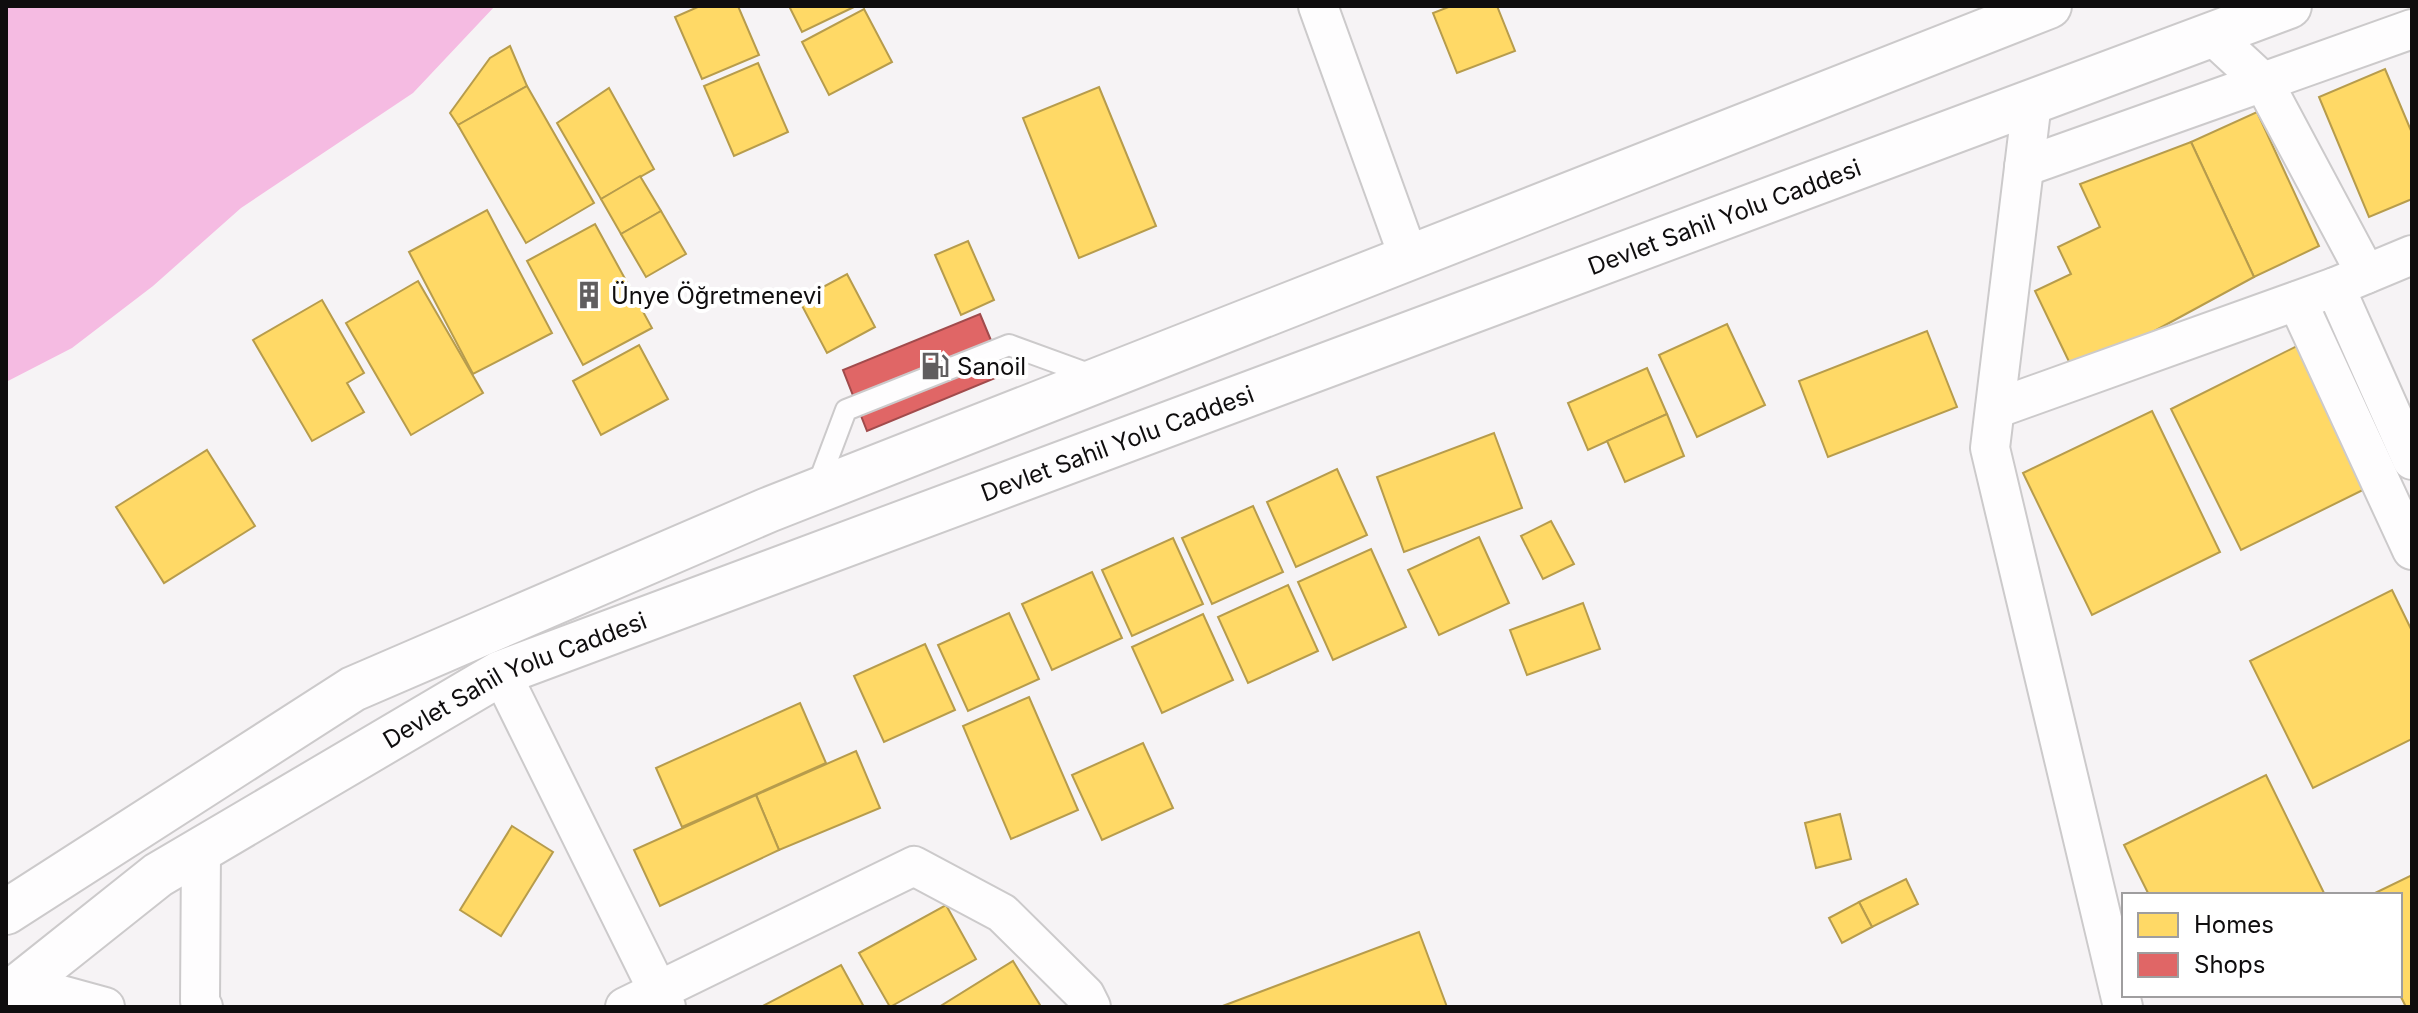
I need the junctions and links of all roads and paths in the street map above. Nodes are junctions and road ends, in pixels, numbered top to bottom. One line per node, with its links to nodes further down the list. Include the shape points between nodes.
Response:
1 (1318, 6): 10 (street)
2 (2049, 6): 10 (main road)
3 (2289, 6): 5 (main road, Devlet Sahil Yolu Caddesi)
4 (2412, 29): 6 (street)
5 (2212, 35): 6 (street); 7 (main road, Devlet Sahil Yolu Caddesi)
6 (2264, 83): 8 (street); 11 (street)
7 (2032, 102): 8 (street); 18 (main road, Devlet Sahil Yolu Caddesi)
8 (2024, 167): 14 (street)
9 (2412, 255): 11 (street)
10 (1409, 258): 13 (main road)
11 (2350, 280): 12 (street); 15 (street)
12 (2297, 301): 14 (street); 17 (street)
13 (1101, 379): 16 (main road); 16 (lane, via 1009,345 846,410)
14 (1995, 409): 26 (street, via 1990,448)
15 (2412, 460)
16 (815, 492): 20 (main road, via 353,689)
17 (2412, 550)
18 (501, 673): 19 (main road, Devlet Sahil Yolu Caddesi); 22 (street)
19 (201, 850): 21 (main road, Devlet Sahil Yolu Caddesi, via 158,875); 23 (street)
20 (6, 912)
21 (13, 990): 24 (street)
22 (649, 1001): 25 (street, via 914,866 1002,913)
23 (200, 1005)
24 (105, 1007)
25 (1091, 1007)
26 (2123, 1007)

